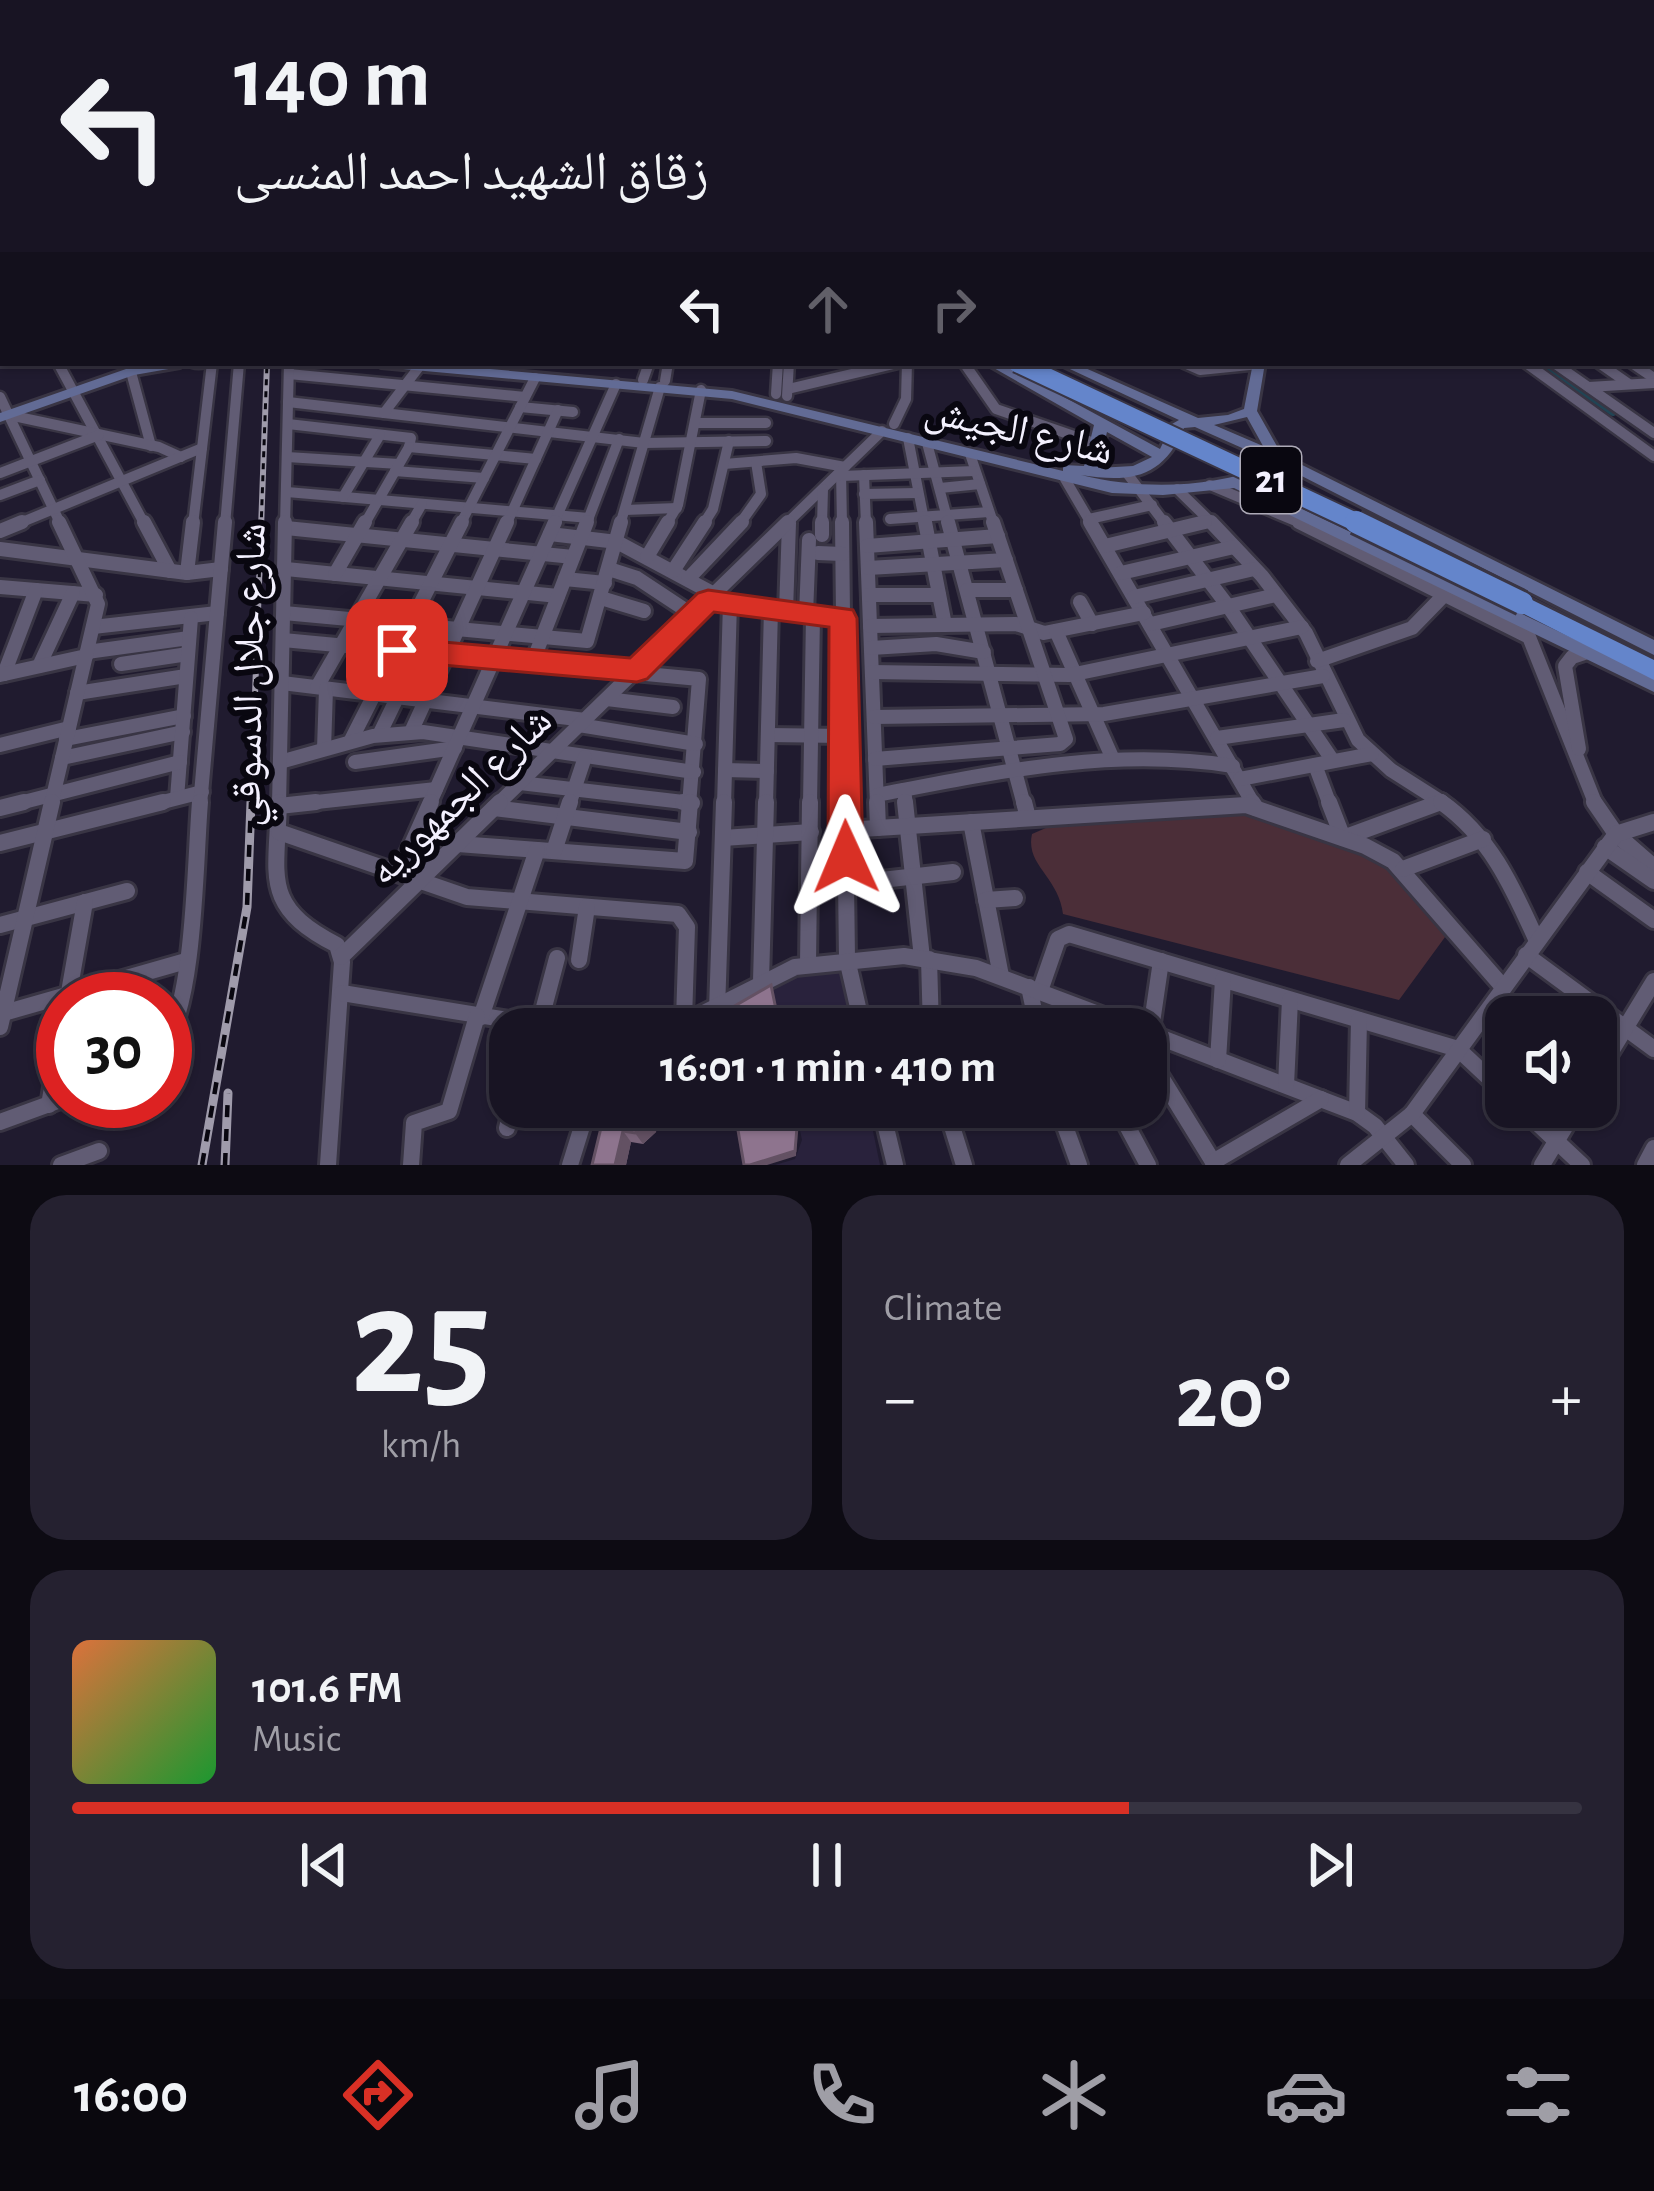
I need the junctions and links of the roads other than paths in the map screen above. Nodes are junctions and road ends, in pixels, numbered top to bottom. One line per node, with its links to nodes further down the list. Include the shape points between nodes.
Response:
1 (60, 366): 35 (street)
2 (208, 366): 39 (street)
3 (239, 366): 36 (street)
4 (410, 366): 23 (main road, شارع الجيش)
5 (470, 366): 28 (main road, شارع الجيش)
6 (652, 366): 28 (street)
7 (667, 366): 30 (street)
8 (778, 366): 37 (street)
9 (788, 366): 37 (street)
10 (891, 366): 37 (street)
11 (903, 366): 53 (street, via 907,399)
12 (966, 366): 66 (street, via 996,409)
13 (997, 366): 50 (main road)
14 (1024, 366): 180 (highway, 21, bridge)
15 (1048, 366): 180 (highway, 21)
16 (1070, 366): 47 (main road)
17 (1191, 366): 18 (street)
18 (1239, 366)
19 (1259, 366): 43 (main road)
20 (1530, 366): 73 (street)
21 (1558, 366): 33 (street)
22 (1603, 366): 31 (street)
23 (419, 367): 26 (main road, شارع الجيش); 32 (street)
24 (132, 369): 35 (main road); 67 (street)
25 (289, 369): 32 (street); 40 (street, شارع جلال الدسوقي)
26 (535, 378): 29 (main road, شارع الجيش); 41 (street)
27 (1654, 381): 31 (street)
28 (642, 383): 29 (main road, شارع الجيش); 30 (main road, شارع الجيش)
29 (616, 384): 58 (street)
30 (663, 384): 34 (main road, شارع الجيش); 37 (main road, شارع الجيش); 62 (street)
31 (1630, 384): 33 (street)
32 (405, 386): 41 (street); 45 (street)
33 (1587, 387): 55 (street)
34 (701, 390): 37 (main road, شارع الجيش); 48 (street)
35 (74, 391): 46 (main road); 57 (street)
36 (236, 393): 39 (street); 151 (street)
37 (779, 395): 49 (street); 53 (main road, شارع الجيش)
38 (0, 397): 46 (street)
39 (207, 398): 69 (street)
40 (288, 402): 45 (street); 51 (street, شارع جلال الدسوقي)
41 (522, 402): 42 (street); 52 (street)
42 (557, 410): 44 (street); 54 (street)
43 (1250, 411): 47 (main road); 76 (main road)
44 (573, 412)
45 (384, 413): 52 (street)
46 (4, 417): 57 (street); 78 (street)
47 (1192, 420): 72 (main road, شارع الجيش, via 1176,428); 76 (main road)
48 (695, 423): 49 (street); 63 (street)
49 (766, 423): 61 (street)
50 (1102, 423): 66 (main road); 72 (main road)
51 (288, 424): 56 (street); 75 (street, شارع جلال الدسوقي)
52 (510, 426): 54 (street); 71 (street)
53 (888, 428): 59 (main road, شارع الجيش); 83 (street, شارع الجمهوريه); 85 (main road, شارع الجيش)
54 (549, 430): 58 (street); 77 (street)
55 (1654, 433)
56 (380, 434): 68 (street, via 412,438); 80 (street)
57 (99, 435): 67 (street); 78 (street); 94 (street)
58 (594, 435): 60 (street); 115 (street)
59 (908, 438): 65 (main road, شارع الجيش); 88 (street)
60 (619, 439): 62 (street); 118 (street)
61 (766, 441): 64 (street); 79 (street)
62 (644, 442): 63 (street); 112 (street)
63 (691, 442): 64 (street); 110 (street)
64 (729, 442): 81 (street)
65 (927, 443): 70 (main road, شارع الجيش); 84 (street)
66 (1096, 444): 85 (main road)
67 (151, 446): 74 (street)
68 (409, 447): 71 (street); 82 (street)
69 (202, 448): 74 (street); 156 (street)
70 (970, 454): 91 (street); 92 (main road, شارع الجيش)
71 (495, 455): 77 (street); 90 (street)
72 (1161, 456): 86 (main road, شارع الجيش)
73 (1654, 456)
74 (181, 457): 94 (street)
75 (287, 458): 80 (street); 101 (street, شارع جلال الدسوقي)
76 (1277, 458): 95 (main road, شارع الجيش, via 1269,473); 214 (main road, via 1613,623)
77 (536, 459): 113 (street)
78 (31, 461): 87 (street); 93 (street)
79 (762, 461): 81 (street); 83 (street, via 807,459); 161 (street, via 756,507)
80 (364, 462): 82 (street); 105 (street)
81 (724, 464): 155 (street, via 713,509)
82 (397, 468): 90 (street); 106 (street)
83 (842, 471): 89 (street); 97 (street, شارع الجمهوريه); 142 (street)
84 (936, 472): 88 (street); 91 (street); 98 (street)
85 (1090, 472): 86 (main road, شارع الجيش)
86 (1126, 472): 100 (street)
87 (0, 473)
88 (914, 473): 89 (street); 103 (street)
89 (864, 475): 102 (street)
90 (484, 478): 109 (street)
91 (978, 478): 98 (street); 114 (street)
92 (1065, 478): 100 (main road, شارع الجيش); 119 (street)
93 (40, 480): 104 (street); 111 (street)
94 (123, 481): 111 (street); 154 (street)
95 (1238, 483): 96 (main road, شارع الجيش); 213 (main road)
96 (1209, 485): 99 (main road, شارع الجيش); 170 (street)
97 (823, 488): 122 (street, شارع الجمهوريه); 188 (street)
98 (940, 488): 116 (street)
99 (1177, 489): 100 (main road, شارع الجيش); 121 (street)
100 (1140, 490): 108 (street)
101 (286, 492): 105 (street); 123 (street, شارع جلال الدسوقي)
102 (865, 494): 103 (street); 136 (street)
103 (916, 494): 117 (street)
104 (0, 495)
105 (343, 497): 106 (street)
106 (378, 500): 107 (street); 127 (street)
107 (422, 504): 109 (street); 131 (street)
108 (1152, 506): 119 (street); 124 (street)
109 (469, 508): 113 (street); 134 (street)
110 (677, 508): 112 (street); 144 (street)
111 (54, 509): 125 (street); 146 (street)
112 (626, 510): 132 (street)
113 (512, 512): 115 (street); 139 (street)
114 (989, 512): 116 (street); 128 (street)
115 (558, 515): 118 (street); 126 (street)
116 (947, 515): 117 (street); 130 (street)
117 (922, 517): 120 (street); 133 (street)
118 (589, 518): 129 (street)
119 (1089, 518): 135 (street)
120 (890, 519)
121 (1209, 521): 124 (street); 137 (street)
122 (789, 523): 179 (street, شارع الجمهوريه); 184 (street)
123 (286, 529): 127 (street); 152 (street, شارع جلال الدسوقي)
124 (1171, 530): 135 (street); 145 (street)
125 (0, 531)
126 (550, 534): 129 (street); 141 (street)
127 (358, 536): 131 (street); 158 (street)
128 (998, 536): 130 (street); 147 (street)
129 (581, 538): 132 (street); 143 (street)
130 (953, 539): 133 (street); 148 (street)
131 (401, 540): 134 (street); 159 (street)
132 (616, 542): 144 (street); 163 (street)
133 (927, 542): 136 (street); 149 (street)
134 (450, 545): 139 (street); 164 (street)
135 (1105, 546): 157 (street)
136 (867, 547): 150 (street)
137 (1234, 547): 145 (street); 153 (street)
138 (0, 549): 146 (street)
139 (494, 549): 141 (street); 166 (street)
140 (818, 553): 142 (street)
141 (541, 554): 143 (street); 172 (street)
142 (842, 554): 191 (street)
143 (573, 557): 160 (street)
144 (647, 557): 155 (street)
145 (1191, 557): 157 (street); 162 (street)
146 (77, 559): 154 (street); 173 (street)
147 (1006, 560): 148 (street); 169 (street)
148 (959, 562): 149 (street); 168 (street)
149 (932, 564): 150 (street); 175 (street)
150 (868, 568): 174 (street)
151 (221, 569): 156 (street); 186 (street)
152 (286, 569): 158 (street); 187 (street, شارع جلال الدسوقي)
153 (1254, 569): 162 (street); 176 (street)
154 (170, 571): 156 (street)
155 (673, 571): 161 (street)
156 (187, 573)
157 (1120, 573): 178 (street)
158 (335, 574): 159 (street)
159 (379, 578): 164 (street); 193 (street)
160 (565, 579): 163 (street); 177 (street)
161 (688, 579): 179 (street)
162 (1208, 580): 178 (street); 183 (street)
163 (605, 583): 185 (street); 189 (street, via 637,578); 205 (street, via 590,639)
164 (430, 584): 166 (street); 196 (street)
165 (0, 587): 167 (street)
166 (476, 588): 172 (street); 201 (street)
167 (36, 590): 171 (street); 229 (street)
168 (967, 590): 169 (street); 194 (street)
169 (1016, 590): 202 (street)
170 (1447, 592): 219 (street, via 1412,628); 283 (street, via 1529,637)
171 (73, 593): 173 (street); 222 (street)
172 (524, 593): 177 (street); 204 (street)
173 (96, 595): 199 (street)
174 (869, 595): 175 (street); 198 (street)
175 (939, 595): 197 (street)
176 (1276, 595): 183 (street); 200 (street)
177 (558, 596): 205 (street)
178 (1134, 596): 192 (street)
179 (711, 597): 182 (street); 189 (street, شارع الجمهوريه)
180 (1523, 597): 214 (highway, 21); 224 (highway, 21)
181 (1080, 602): 195 (street)
182 (730, 603): 184 (street); 278 (street)
183 (1228, 606): 192 (street); 206 (street)
184 (778, 610): 188 (street); 257 (street)
185 (644, 611)
186 (218, 613): 190 (street); 288 (street)
187 (284, 614): 193 (street); 207 (street, شارع جلال الدسوقي)
188 (809, 614): 191 (street); 258 (street)
189 (693, 615): 223 (street, شارع الجمهوريه)
190 (191, 618): 199 (street); 209 (street)
191 (843, 618): 259 (street)
192 (1147, 619): 195 (street); 217 (street)
193 (356, 620): 196 (street); 208 (street)
194 (976, 624): 197 (street); 202 (street); 212 (street)
195 (1092, 624): 203 (street)
196 (409, 625): 201 (street); 211 (street)
197 (945, 625): 198 (street)
198 (870, 626): 210 (street)
199 (93, 627): 215 (street)
200 (1302, 627): 206 (street); 219 (street)
201 (458, 630): 204 (street); 216 (street)
202 (1031, 631): 203 (street); 231 (street)
203 (1056, 631): 228 (street)
204 (505, 634): 205 (street); 218 (street)
205 (542, 638): 220 (street)
206 (1250, 638): 217 (street); 234 (street)
207 (283, 640): 208 (street); 233 (street, شارع جلال الدسوقي)
208 (342, 645): 211 (street); 236 (street)
209 (188, 646): 215 (street); 221 (street); 230 (street)
210 (871, 648): 212 (street, via 936,644); 225 (street)
211 (397, 650): 216 (street); 239 (street)
212 (984, 652): 227 (street)
213 (1587, 652): 235 (main road); 283 (street, via 1565,666)
214 (1654, 652)
215 (87, 654): 222 (street); 238 (street)
216 (446, 654): 218 (street); 243 (street)
217 (1168, 655): 228 (street); 242 (street)
218 (494, 658): 220 (street); 244 (street)
219 (1317, 661): 232 (street)
220 (533, 662): 223 (street)
221 (121, 664)
222 (39, 666): 229 (street)
223 (637, 670): 241 (street, شارع الجمهوريه); 263 (street, via 700,683)
224 (1654, 671)
225 (872, 672): 226 (street); 249 (street)
226 (910, 673): 227 (street); 237 (street)
227 (990, 674): 231 (street); 247 (street)
228 (1076, 674): 231 (street); 246 (street)
229 (2, 675)
230 (186, 676): 238 (street); 252 (street)
231 (1046, 676): 248 (street)
232 (1323, 676): 234 (street); 250 (street)
233 (282, 683): 236 (street); 274 (street, شارع جلال الدسوقي)
234 (1281, 684): 242 (street); 253 (street)
235 (1654, 685)
236 (322, 688): 239 (street); 266 (street)
237 (912, 689)
238 (77, 693): 255 (street)
239 (374, 694): 240 (street); 261 (street)
240 (397, 698): 243 (street); 256 (street)
241 (607, 699): 245 (street); 251 (street, شارع الجمهوريه)
242 (1194, 699): 246 (street); 260 (street)
243 (425, 701): 244 (street); 254 (street)
244 (473, 706): 251 (street); 262 (street)
245 (673, 707)
246 (1094, 715): 248 (street); 270 (street)
247 (1001, 716): 248 (street); 249 (street); 265 (street)
248 (1060, 716): 265 (street, via 1067,736 1060,744)
249 (874, 717): 272 (street)
250 (1344, 720): 253 (street); 268 (street)
251 (582, 723): 263 (street); 267 (street, شارع الجمهوريه)
252 (183, 724): 255 (street); 271 (street); 276 (street)
253 (1309, 725): 260 (street); 273 (street)
254 (411, 732): 256 (street); 262 (street)
255 (67, 734): 264 (street); 271 (street)
256 (379, 735): 261 (street)
257 (768, 735): 258 (street); 279 (street)
258 (812, 735): 259 (street); 308 (street)
259 (844, 736): 304 (street)
260 (1217, 738): 282 (street)
261 (350, 742): 266 (street)
262 (457, 742): 267 (street); 275 (street); 285 (street)
263 (696, 744): 280 (street)
264 (0, 745)
265 (1010, 748): 272 (street); 281 (street)
266 (324, 749): 274 (street)
267 (552, 752): 269 (street); 284 (street, شارع الجمهوريه)
268 (1372, 754): 273 (street); 292 (street)
269 (585, 757): 280 (street); 286 (street)
270 (1112, 757): 281 (street); 282 (street, via 1174,755)
271 (62, 758): 289 (street)
272 (875, 759): 290 (street)
273 (1333, 761): 277 (street)
274 (280, 762): 294 (street, شارع جلال الدسوقي)
275 (355, 762)
276 (180, 763): 289 (street); 291 (street)
277 (1315, 765): 282 (street); 311 (street)
278 (725, 770): 279 (street); 310 (street)
279 (767, 771): 309 (street)
280 (694, 772): 293 (street)
281 (1016, 772): 287 (street); 299 (street)
282 (1237, 773): 297 (street)
283 (1582, 774): 313 (street)
284 (520, 783): 286 (street); 296 (street, شارع الجمهوريه)
285 (436, 789): 294 (street); 319 (street)
286 (574, 790): 293 (street); 298 (street)
287 (904, 790): 290 (street); 302 (street)
288 (202, 792): 291 (street); 341 (street)
289 (52, 794): 295 (street); 305 (street)
290 (877, 795): 303 (street)
291 (177, 798): 305 (street)
292 (1441, 802): 311 (street); 312 (street)
293 (692, 803): 307 (street)
294 (279, 806): 306 (street, شارع جلال الدسوقي)
295 (0, 808)
296 (494, 808): 298 (street); 315 (street, شارع الجمهوريه)
297 (1256, 808): 299 (street); 311 (street)
298 (566, 817): 307 (street); 316 (street)
299 (1028, 818): 300 (street)
300 (971, 822): 302 (street); 328 (street)
301 (1654, 823): 313 (street)
302 (908, 826): 303 (street); 322 (street)
303 (878, 828): 304 (street)
304 (845, 830): 325 (street)
305 (44, 831): 314 (street); 332 (street)
306 (279, 832): 319 (street); 336 (street, شارع جلال الدسوقي, via 283,906 297,925 337,945)
307 (689, 832): 316 (street, via 682,862)
308 (811, 832): 309 (street); 343 (street)
309 (766, 835): 310 (street); 349 (street)
310 (723, 838): 358 (street)
311 (1342, 838): 318 (street)
312 (1483, 839): 318 (street); 335 (street, via 1502,866)
313 (1610, 840): 317 (street); 321 (street); 324 (street)
314 (0, 843)
315 (458, 844): 316 (street); 323 (street, شارع الجمهوريه)
316 (546, 851): 330 (street)
317 (1654, 867)
318 (1403, 869): 351 (street)
319 (400, 871): 323 (street)
320 (953, 872): 322 (street)
321 (1587, 872): 333 (street); 335 (street)
322 (913, 876): 325 (street); 338 (street)
323 (420, 880): 330 (street, via 467,897); 336 (street, شارع الجمهوريه)
324 (1654, 881)
325 (846, 884): 339 (street)
326 (127, 891): 329 (street)
327 (1015, 898): 328 (street)
328 (986, 901): 347 (street)
329 (85, 902): 332 (street); 344 (street)
330 (520, 902): 331 (street); 365 (street)
331 (587, 907): 340 (street); 357 (street, via 683,916)
332 (24, 919): 334 (street); 366 (street)
333 (1654, 920)
334 (0, 926)
335 (1532, 948): 351 (street); 369 (street)
336 (341, 957): 353 (street)
337 (557, 958): 356 (street)
338 (926, 958): 339 (street); 347 (street); 361 (street)
339 (847, 959): 343 (street); 360 (street)
340 (579, 960)
341 (186, 961): 345 (street); 346 (street)
342 (1162, 962): 348 (street); 352 (street, via 1063,936); 364 (street)
343 (808, 964): 349 (street)
344 (72, 972)
345 (150, 972)
346 (184, 972)
347 (1001, 976): 352 (street)
348 (1223, 980): 354 (street); 374 (street)
349 (761, 981): 359 (street)
350 (1654, 982): 369 (street)
351 (1503, 987): 372 (street)
352 (1034, 989): 362 (street); 363 (street)
353 (342, 993): 365 (street); 396 (street)
354 (1290, 1000): 367 (street); 376 (street)
355 (36, 1007): 366 (street)
356 (544, 1008)
357 (684, 1008)
358 (717, 1008)
359 (720, 1008)
360 (858, 1008)
361 (930, 1008)
362 (1036, 1008)
363 (1070, 1008)
364 (1151, 1008)
365 (479, 1017): 368 (street); 397 (street, via 448,1111 414,1124)
366 (1, 1018)
367 (1359, 1020): 372 (street); 380 (street)
368 (489, 1021)
369 (1625, 1028): 371 (street); 373 (street)
370 (1167, 1040): 374 (street)
371 (1617, 1041)
372 (1458, 1049): 375 (street); 381 (street)
373 (1654, 1049)
374 (1218, 1060): 376 (street)
375 (1485, 1074)
376 (1286, 1085): 378 (street)
377 (1167, 1090): 394 (street)
378 (1321, 1099): 380 (street); 394 (street)
379 (36, 1109): 382 (street)
380 (1357, 1113): 390 (street)
381 (1412, 1114): 390 (street); 405 (street)
382 (0, 1122)
383 (581, 1128): 398 (street)
384 (886, 1128): 399 (street)
385 (952, 1128): 400 (street)
386 (1065, 1128): 401 (street)
387 (1128, 1128): 402 (street)
388 (1542, 1128): 391 (street)
389 (1564, 1128): 391 (street)
390 (1387, 1139): 403 (street); 404 (street)
391 (1556, 1141): 406 (street); 407 (street)
392 (1654, 1148): 408 (street)
393 (99, 1151): 395 (street)
394 (1214, 1164)
395 (61, 1165)
396 (328, 1165)
397 (411, 1165)
398 (570, 1165)
399 (895, 1165)
400 (964, 1165)
401 (1078, 1165)
402 (1148, 1165)
403 (1348, 1165)
404 (1406, 1165)
405 (1463, 1165)
406 (1542, 1165)
407 (1582, 1165)
408 (1645, 1165)

